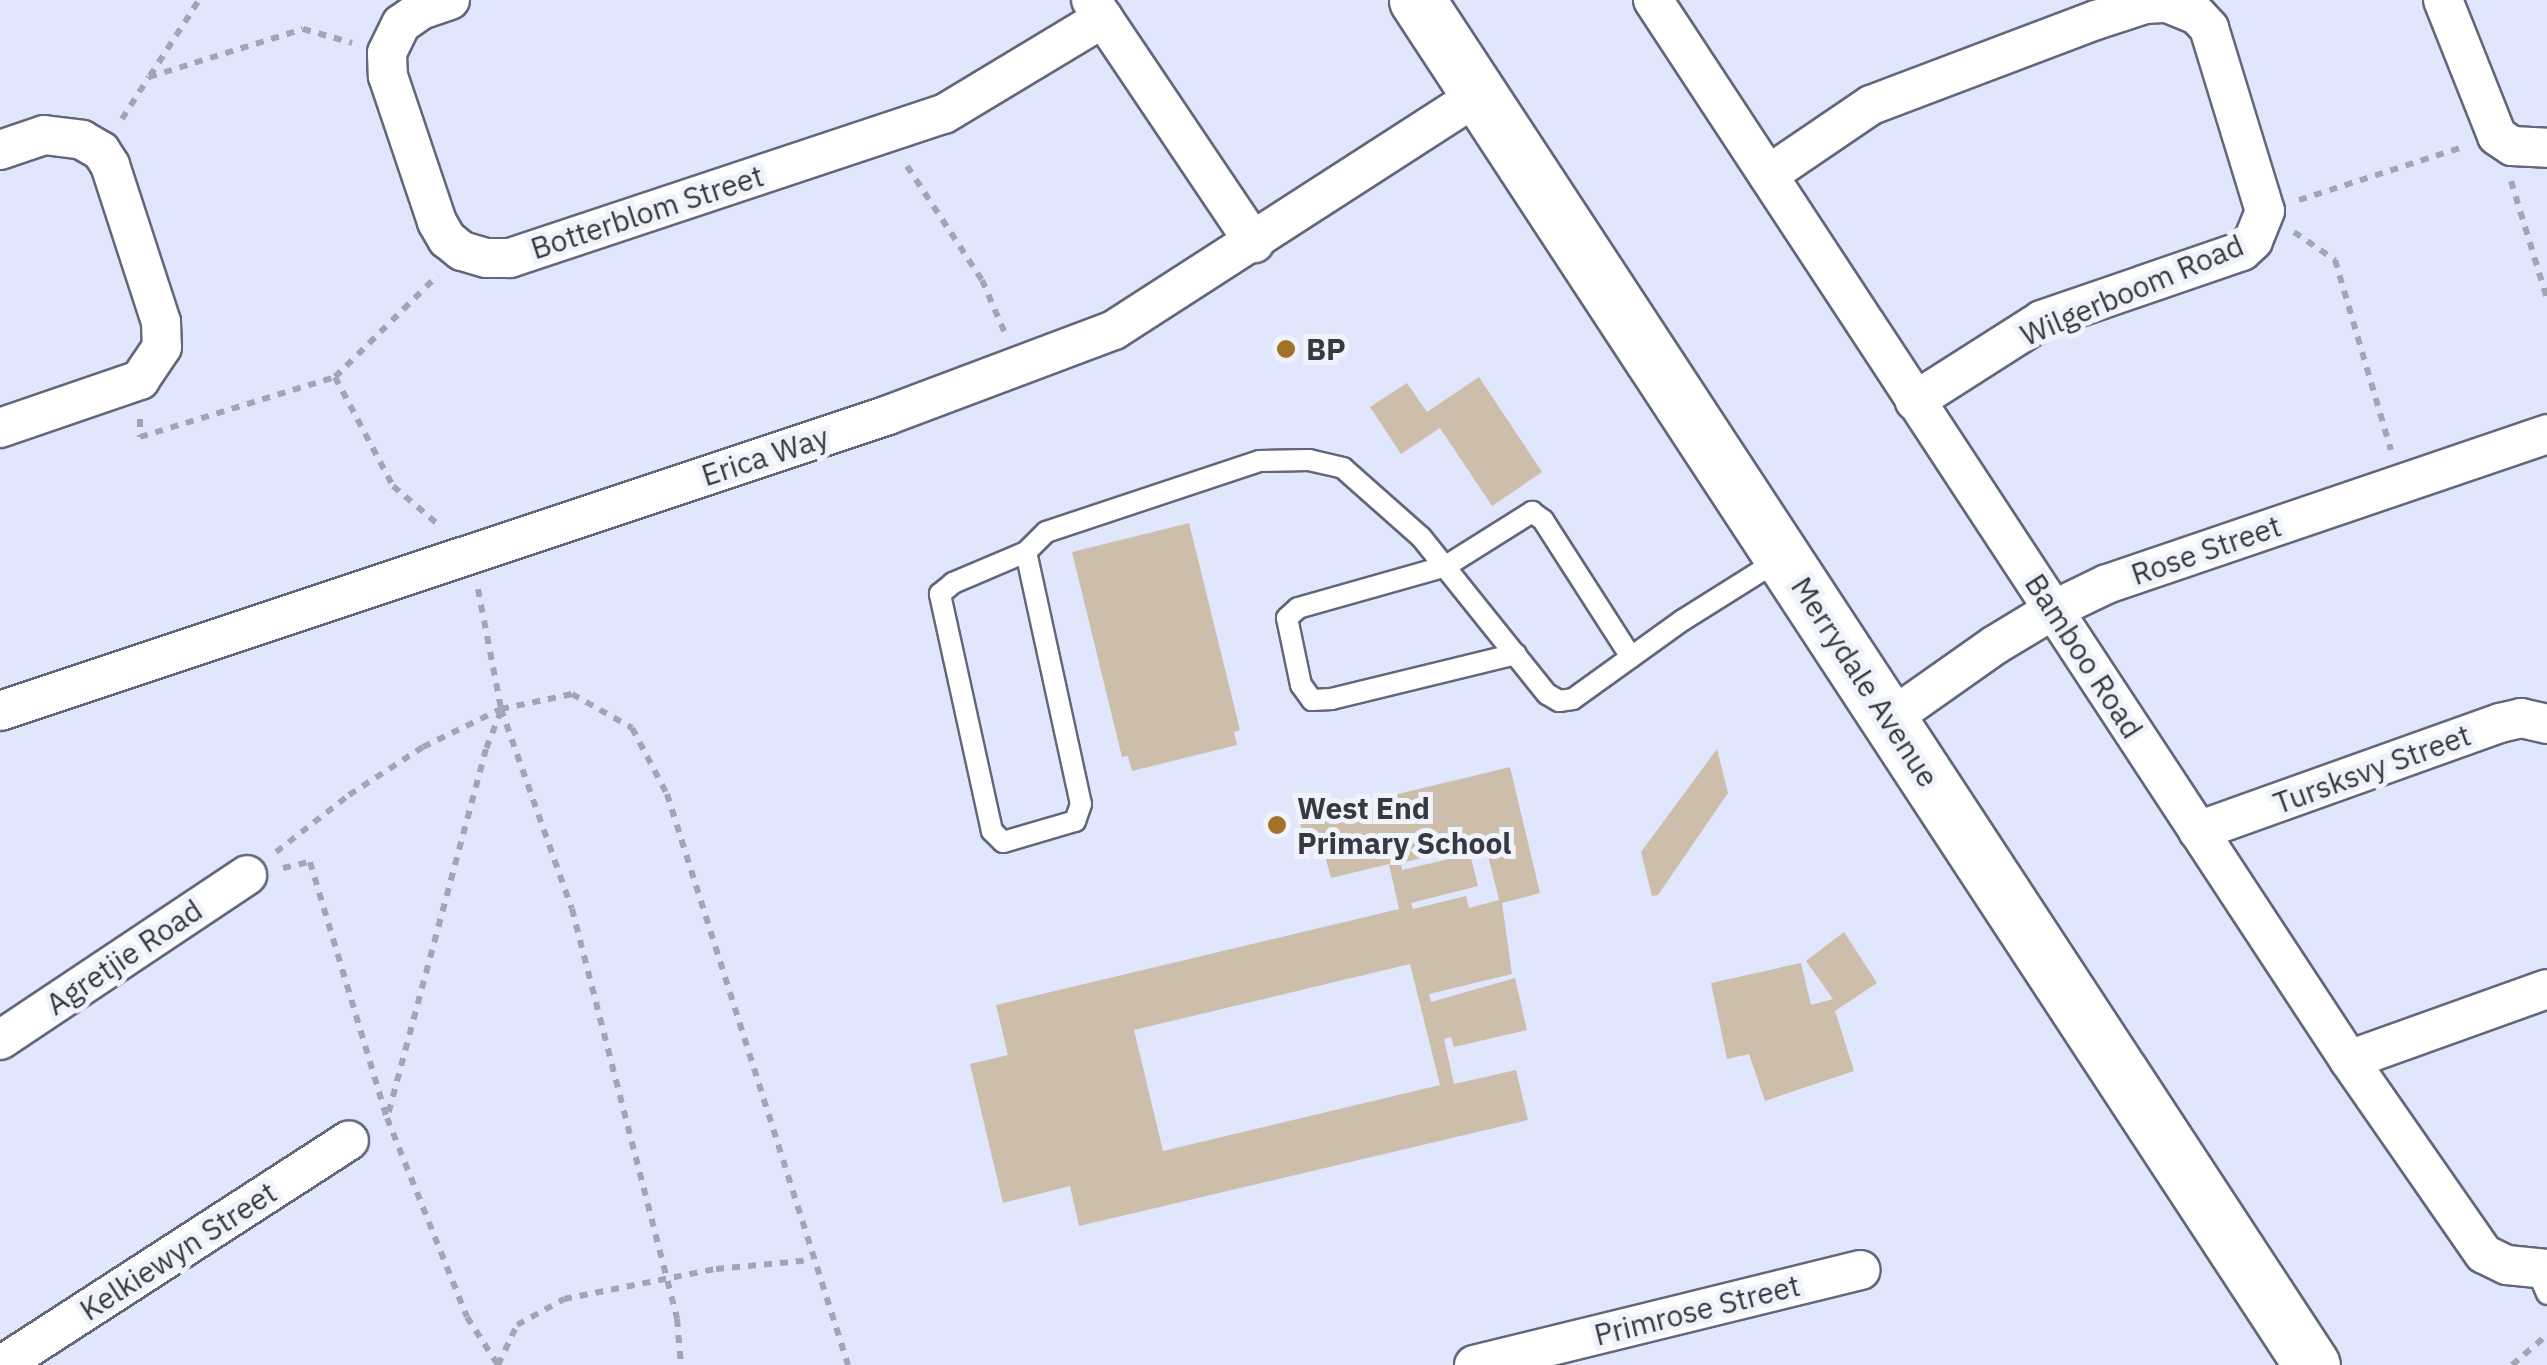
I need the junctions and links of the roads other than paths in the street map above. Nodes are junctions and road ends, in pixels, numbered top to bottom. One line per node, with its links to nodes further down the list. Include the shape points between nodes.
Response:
1 (450, 0): 5 (street, Botterblom Street, via 401,24 387,53 391,92 447,239 462,251 510,258 944,114)
2 (1416, 0): 6 (street, Merrydale Avenue)
3 (1653, 0): 9 (street, Bamboo Road)
4 (2443, 0): 7 (street, via 2497,136 2512,146)
5 (1097, 9): 10 (street)
6 (1480, 94): 10 (street, Erica Way); 15 (street, Merrydale Avenue)
7 (2547, 148)
8 (0, 150): 12 (street, via 44,134 82,140 100,151 162,322 162,348 140,380)
9 (1768, 176): 11 (street, Bamboo Road); 11 (street, Wilgerboom Road, via 1871,105 2096,20 2167,3 2197,15 2209,28 2265,211 2253,241 2242,251 2042,320)
10 (1254, 243): 20 (street, Erica Way, via 1114,330 1020,369)
11 (1916, 401): 17 (street, Bamboo Road)
12 (0, 428)
13 (2547, 434): 17 (street, Rose Street, via 2107,584)
14 (1026, 552): 14 (lane, via 1081,804 1076,821 1003,842 992,831 939,601 944,588); 16 (lane, via 1046,532 1282,458 1343,468)
15 (1784, 557): 19 (lane); 21 (street, Merrydale Avenue)
16 (1446, 566): 18 (lane); 18 (lane, via 1292,612 1286,628 1305,696 1332,699); 19 (lane, via 1524,514 1537,513)
17 (2053, 610): 21 (street, Rose Street); 23 (street, Bamboo Road)
18 (1516, 654): 19 (lane, via 1560,701 1573,699)
19 (1631, 657)
20 (0, 711)
21 (1890, 719): 32 (street, Merrydale Avenue)
22 (2547, 724): 23 (street, Tursksvy Street, via 2521,718 2500,723)
23 (2198, 831): 27 (street, Bamboo Road)
24 (247, 874): 26 (street, Agretjie Road)
25 (2547, 989): 27 (street)
26 (0, 1040)
27 (2349, 1060): 30 (street, Bamboo Road, via 2484,1254)
28 (349, 1140): 31 (street, Kelkiewyn Street)
29 (1861, 1270): 33 (street, Primrose Street)
30 (2544, 1278)
31 (6, 1359)
32 (2299, 1360)
33 (1489, 1363)

